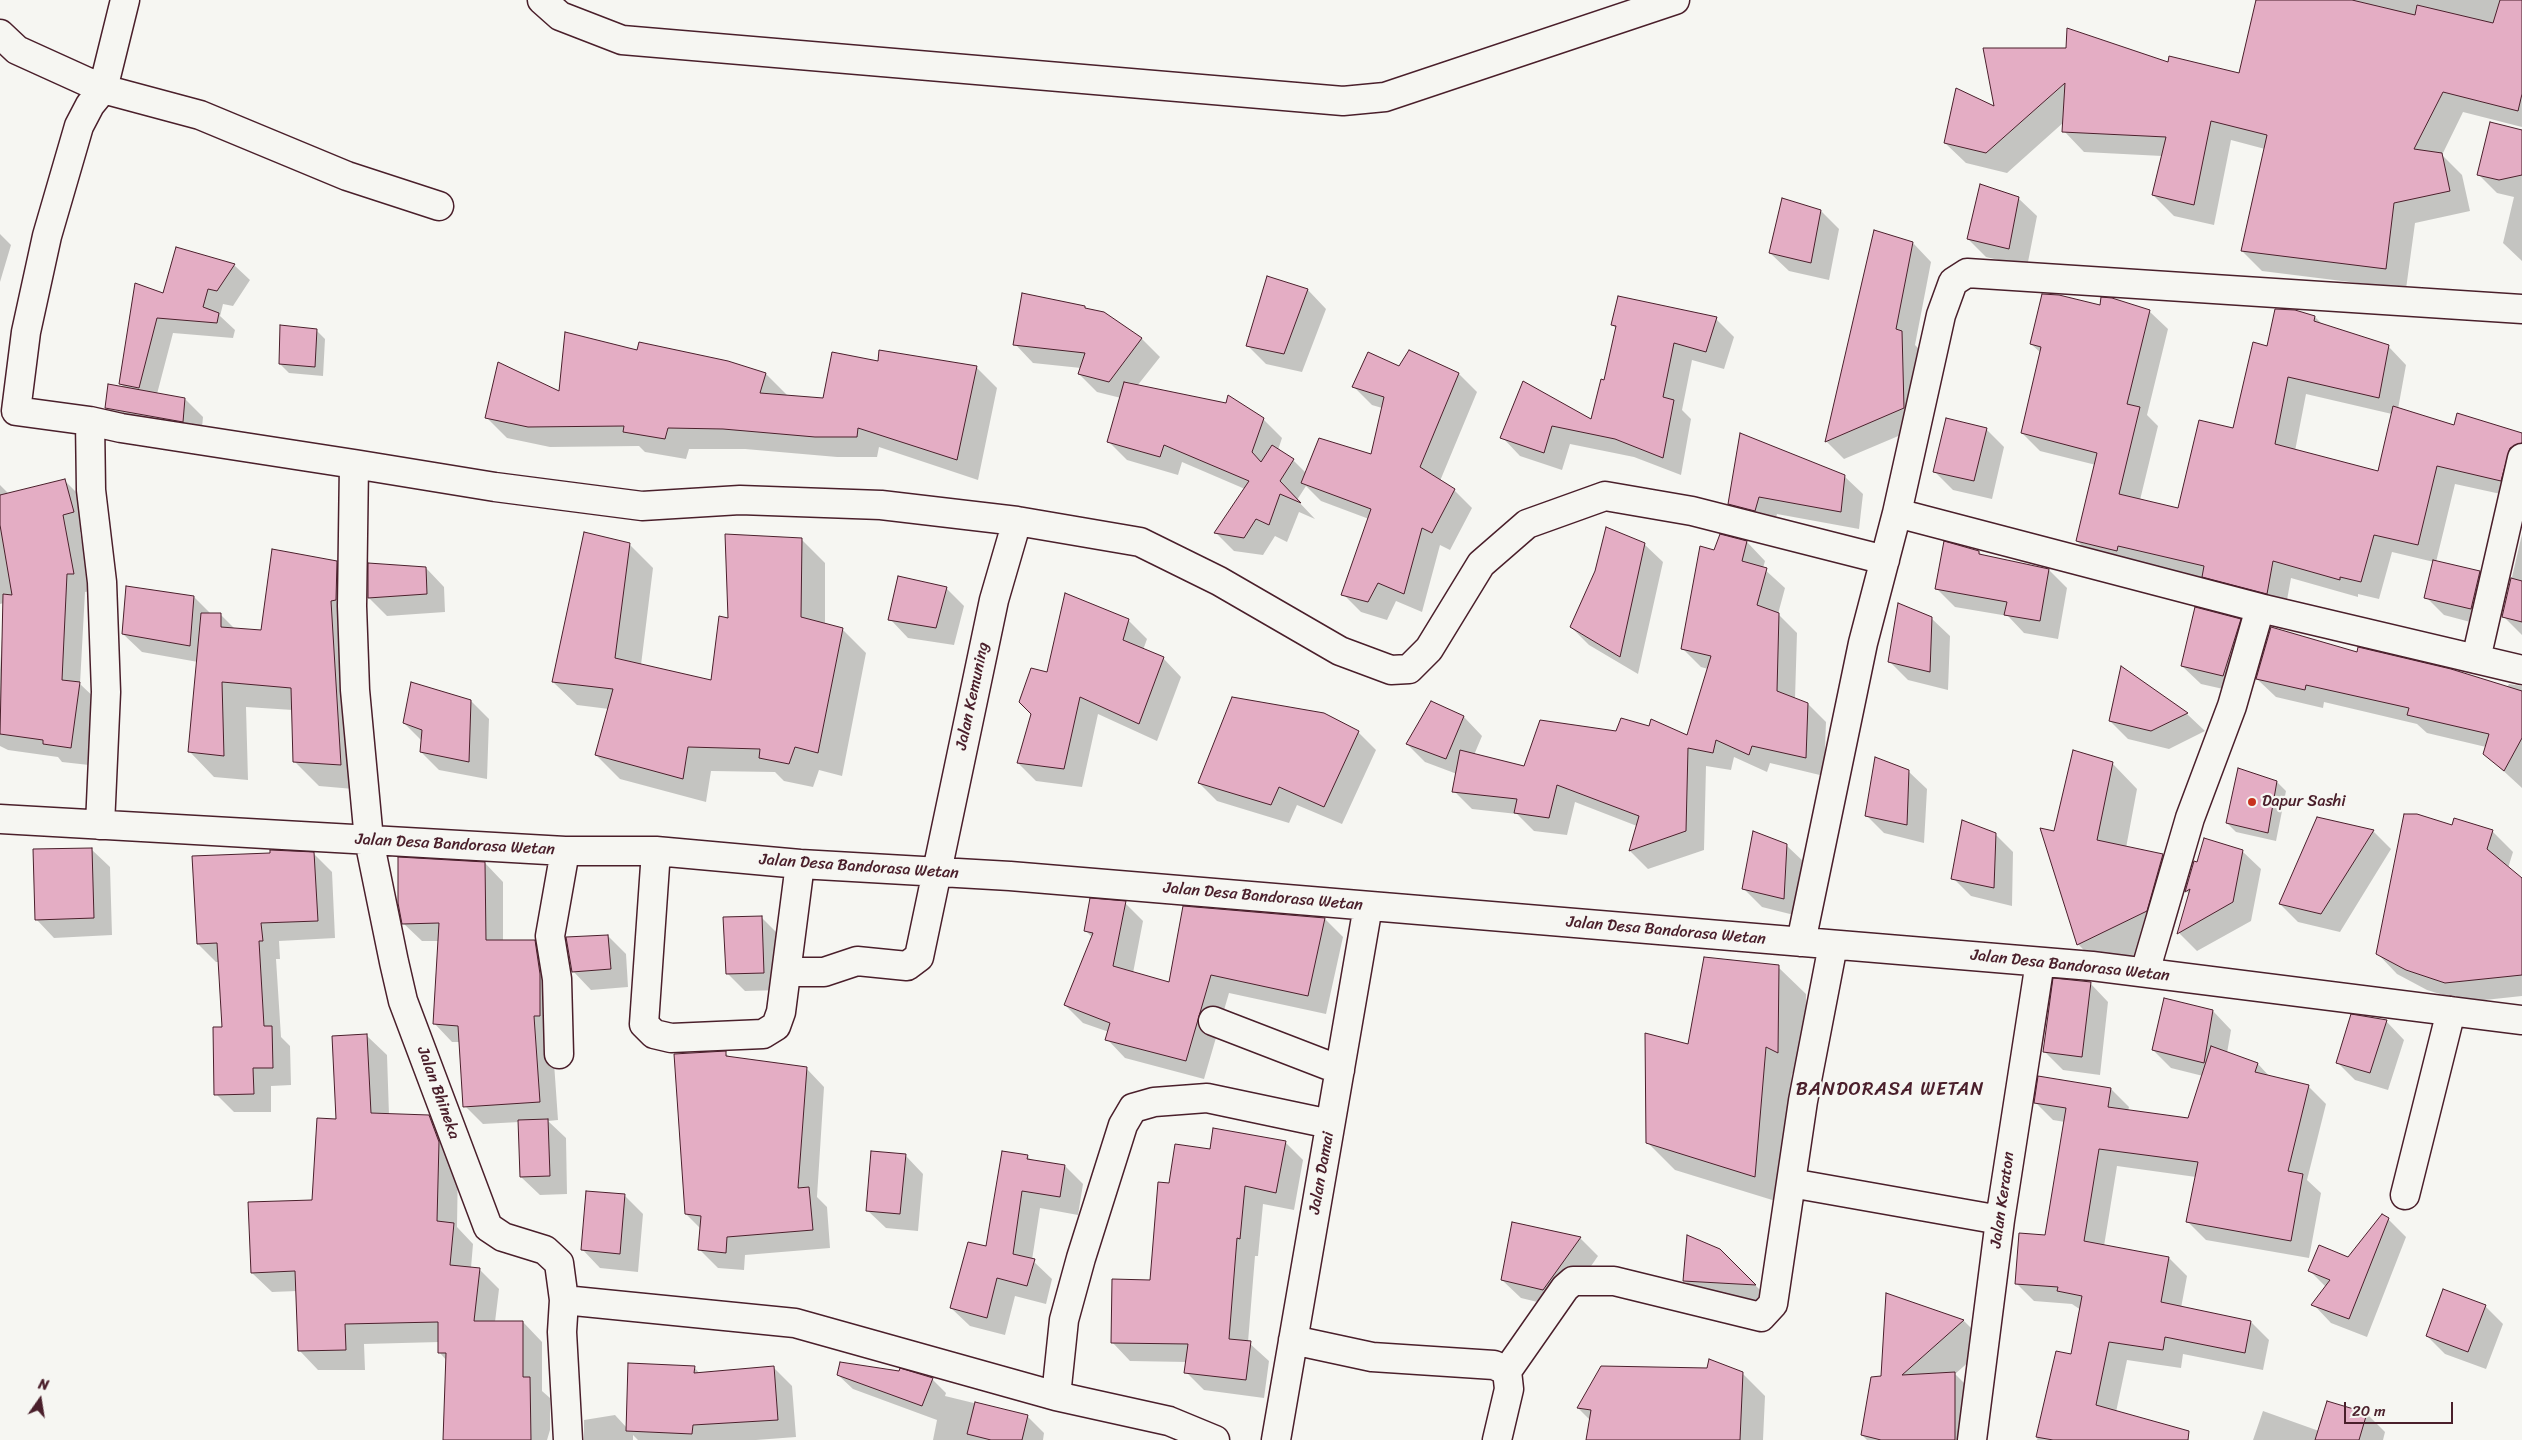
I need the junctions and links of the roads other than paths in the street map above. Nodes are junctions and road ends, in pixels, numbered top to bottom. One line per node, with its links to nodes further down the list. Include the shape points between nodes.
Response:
1 (125, 0): 5 (street)
2 (542, 0): 3 (street, via 560,16 622,40 1343,101 1385,97)
3 (1675, 0)
4 (0, 34): 5 (street, via 17,50)
5 (103, 88): 6 (street, via 200,115 347,176); 8 (street, via 79,126 47,236)
6 (439, 206)
7 (2522, 309): 12 (street, via 1967,273 1953,282 1942,315)
8 (8, 410): 9 (street)
9 (90, 421): 11 (street); 19 (street, via 106,692)
10 (2522, 458): 16 (street)
11 (354, 464): 13 (street, via 642,506 740,500 881,505); 20 (street, Jalan Bhineka, via 352,606 355,690)
12 (1897, 513): 14 (street); 15 (street)
13 (1017, 521): 14 (street, via 1140,542 1218,581 1340,651 1391,670 1409,669 1429,649 1481,564 1527,524 1605,496 1692,512); 24 (street, Jalan Kemuning, via 994,600)
14 (1885, 560): 26 (street, via 1863,643)
15 (2260, 608): 16 (street); 30 (street, via 2232,706 2190,818)
16 (2476, 659): 17 (street)
17 (2522, 670)
18 (0, 819): 19 (street, Jalan Desa Bandorasa Wetan)
19 (100, 825): 20 (street, Jalan Desa Bandorasa Wetan)
20 (369, 840): 21 (street, Jalan Desa Bandorasa Wetan); 40 (street, Jalan Bhineka, via 404,1001 481,1215 488,1227 503,1237 545,1250 559,1263)
21 (565, 851): 22 (street, Jalan Desa Bandorasa Wetan); 34 (street, via 550,936 556,979)
22 (656, 851): 23 (street, Jalan Desa Bandorasa Wetan); 29 (street, via 644,1024 654,1034 671,1038 763,1034 776,1026)
23 (800, 864): 24 (street, Jalan Desa Bandorasa Wetan); 29 (street)
24 (937, 872): 25 (street, Jalan Desa Bandorasa Wetan); 29 (street, Jalan Kemuning, via 919,957 907,966 857,961 824,972)
25 (1368, 906): 26 (street, Jalan Desa Bandorasa Wetan); 35 (street, Jalan Damai)
26 (1801, 942): 27 (street, Jalan Desa Bandorasa Wetan)
27 (1833, 945): 28 (street, Jalan Desa Bandorasa Wetan); 37 (street)
28 (2040, 962): 30 (street, Jalan Desa Bandorasa Wetan); 39 (street, Jalan Keraton)
29 (787, 972)
30 (2145, 972): 31 (street, Jalan Desa Bandorasa Wetan)
31 (2451, 1011): 32 (street, Jalan Desa Bandorasa Wetan); 38 (street)
32 (2522, 1020)
33 (1213, 1022): 35 (street)
34 (559, 1054)
35 (1340, 1070): 36 (street, Jalan Damai)
36 (1330, 1124): 41 (street, Jalan Damai); 43 (street, via 1207,1098 1154,1102 1133,1108 1123,1125 1064,1320)
37 (1791, 1183): 39 (street); 42 (street, via 1772,1304 1761,1316 1614,1281 1573,1281 1564,1288)
38 (2405, 1195)
39 (2000, 1220): 48 (street, Jalan Keraton)
40 (564, 1300): 43 (street, via 795,1323); 44 (street, Jalan Bhineka, via 562,1332)
41 (1293, 1340): 42 (street, via 1372,1358 1494,1365); 46 (street, Jalan Damai)
42 (1507, 1371): 47 (street, via 1509,1389)
43 (1056, 1396): 45 (street, via 1169,1421)
44 (568, 1440)
45 (1215, 1440)
46 (1276, 1440)
47 (1497, 1440)
48 (1972, 1440)

